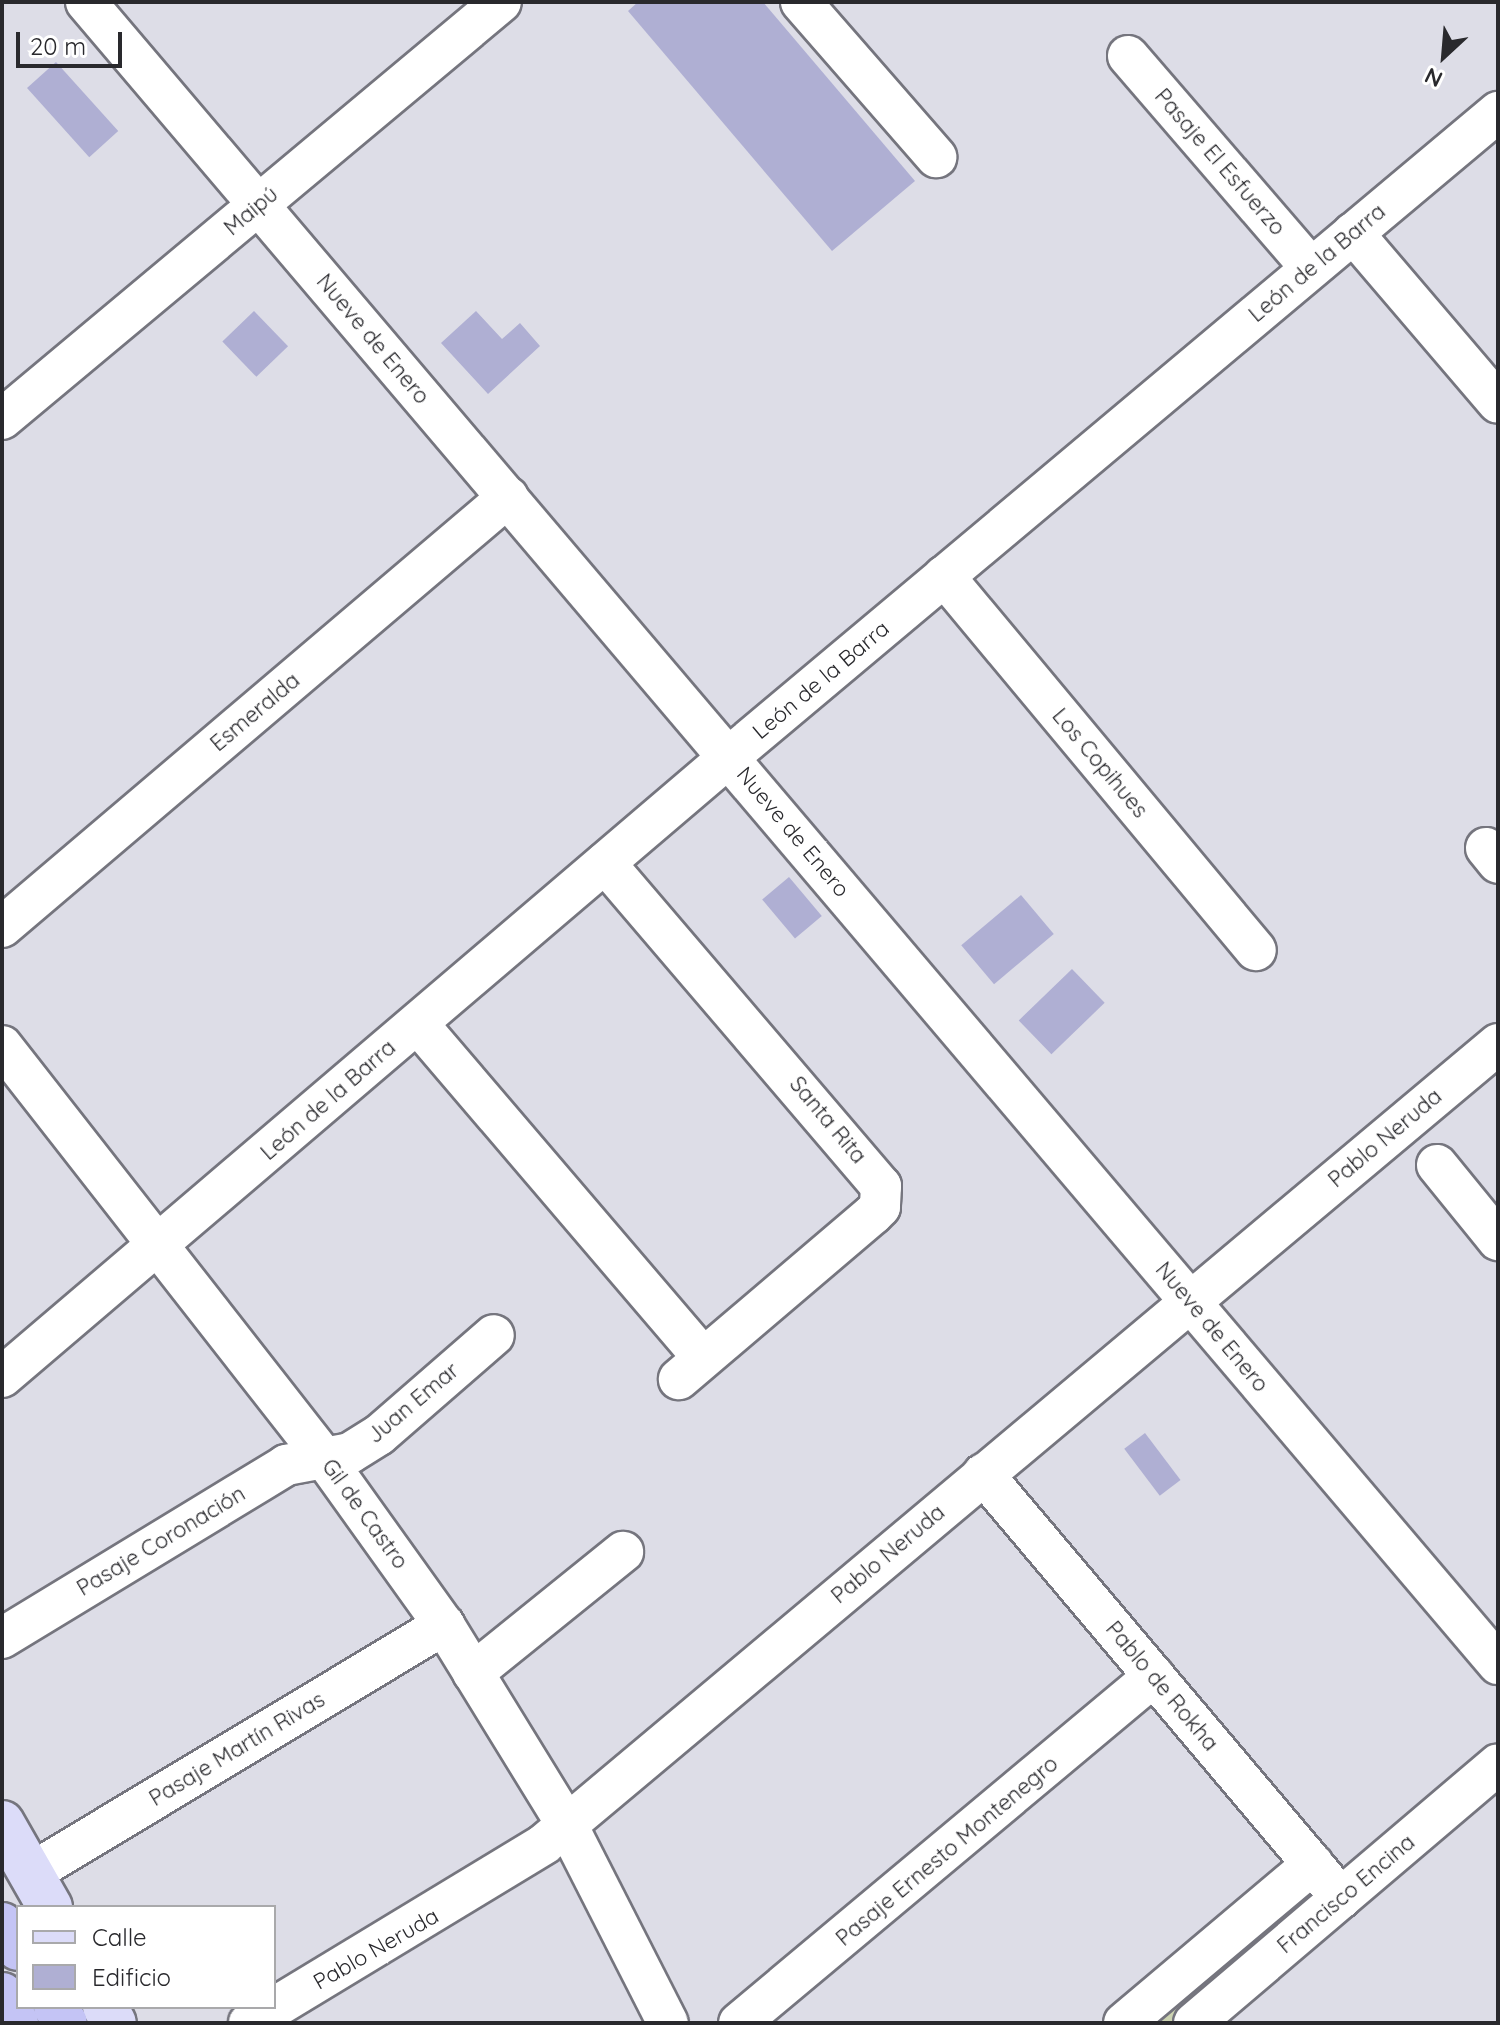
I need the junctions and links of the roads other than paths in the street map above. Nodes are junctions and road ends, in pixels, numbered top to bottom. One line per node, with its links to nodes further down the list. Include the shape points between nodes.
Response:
1 (86, 2): 7 (street, Nueve de Enero)
2 (501, 2): 7 (street, Maipú)
3 (801, 2): 6 (street)
4 (1128, 56): 9 (street, Pasaje El Esfuerzo)
5 (1498, 112): 8 (street, León de la Barra)
6 (936, 157)
7 (259, 204): 11 (street, Maipú); 12 (street, Nueve de Enero)
8 (1353, 233): 9 (street, León de la Barra); 10 (street)
9 (1311, 268): 13 (street, León de la Barra)
10 (1498, 403)
11 (2, 419)
12 (508, 497): 14 (street, Nueve de Enero); 16 (street, Esmeralda)
13 (944, 576): 14 (street, León de la Barra); 17 (street, Los Copihues)
14 (729, 757): 15 (street, León de la Barra); 24 (street, Nueve de Enero)
15 (605, 863): 18 (street, León de la Barra); 18 (street, Santa Rita, via 881,1186 880,1207 873,1214 691,1369)
16 (2, 927)
17 (1256, 950)
18 (418, 1024): 23 (street, León de la Barra)
19 (1498, 1044): 24 (street, Pablo Neruda)
20 (3, 1049): 23 (street, Gil de Castro)
21 (1437, 1165): 22 (street)
22 (1498, 1240)
23 (158, 1247): 26 (street, León de la Barra); 27 (street, Gil de Castro)
24 (1190, 1300): 28 (street, Pablo Neruda); 32 (street, Nueve de Enero)
25 (494, 1335): 27 (street, Juan Emar, via 379,1435 350,1453)
26 (2, 1377)
27 (325, 1459): 30 (street, Gil de Castro); 31 (street, Pasaje Coronación, via 286,1465)
28 (983, 1474): 34 (street, Pablo de Rokha); 37 (street, Pablo Neruda)
29 (623, 1552): 33 (street)
30 (444, 1625): 33 (street, Gil de Castro); 39 (street, Pasaje Martín Rivas)
31 (2, 1638)
32 (1498, 1664)
33 (473, 1673): 37 (street, Gil de Castro)
34 (1154, 1676): 38 (street, Pablo de Rokha); 49 (street, Pasaje Ernesto Montenegro)
35 (1498, 1764): 40 (street, Francisco Encina)
36 (2, 1823): 39 (main road)
37 (567, 1825): 44 (street, Pablo Neruda, via 504,1872); 48 (street, Gil de Castro)
38 (1313, 1864): 40 (street, Pablo de Rokha); 50 (street, Francisco Encina)
39 (41, 1890)
40 (1341, 1898): 51 (street, Francisco Encina)
41 (2, 1925): 42 (highway)
42 (16, 1945)
43 (2, 1995): 46 (highway)
44 (276, 2007)
45 (273, 2009): 47 (street, Pablo Neruda)
46 (16, 2023)
47 (249, 2023)
48 (668, 2023)
49 (739, 2023)
50 (1124, 2023)
51 (1194, 2023)

